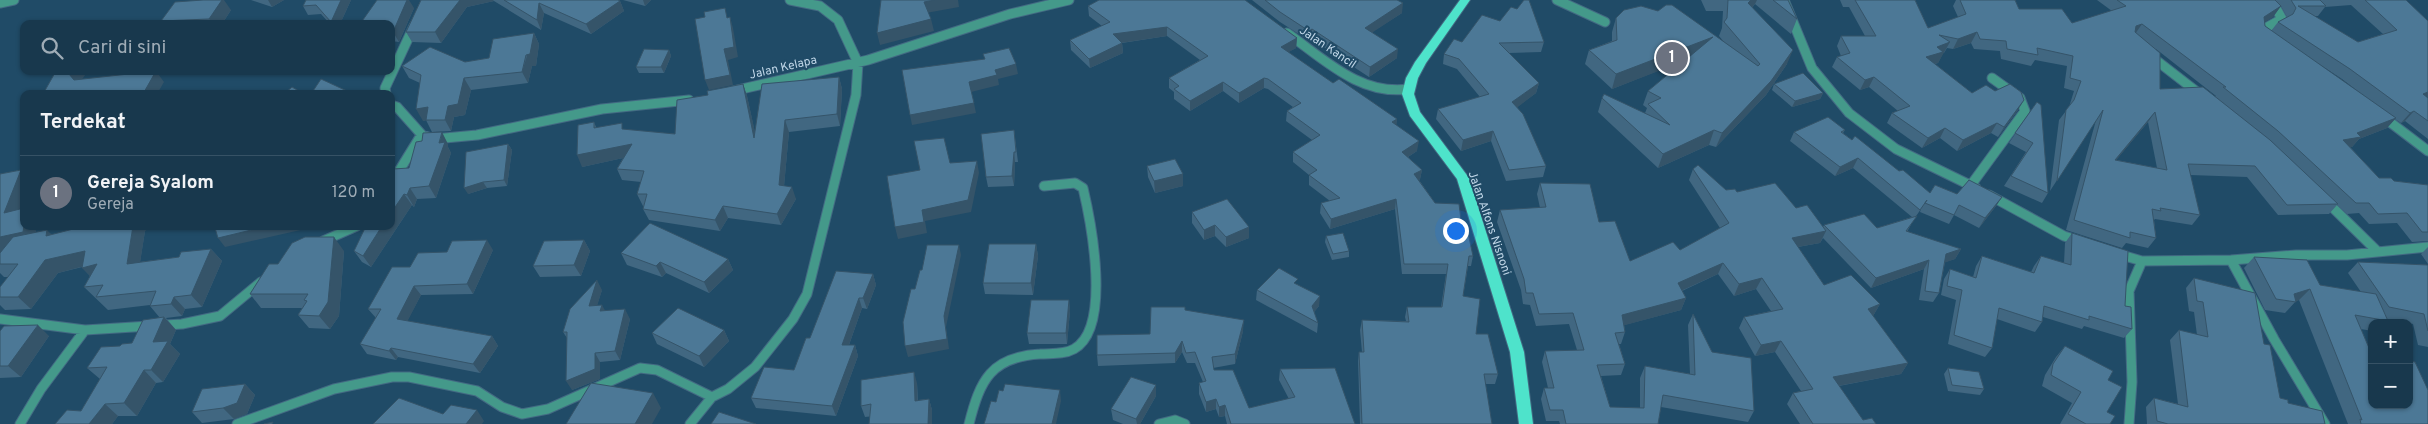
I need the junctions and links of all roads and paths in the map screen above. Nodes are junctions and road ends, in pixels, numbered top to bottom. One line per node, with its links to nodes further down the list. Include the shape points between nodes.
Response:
1 (14, 0): 8 (street)
2 (790, 0): 14 (street, via 820,6 838,20)
3 (1069, 0): 14 (street, Jalan Kelapa, via 1010,14)
4 (1465, 0): 19 (main road, via 1412,78)
5 (1557, 0): 10 (street)
6 (1784, 0): 28 (street, via 1812,68 1849,112 1896,149)
7 (2266, 0): 12 (street, via 2282,19 2261,31)
8 (0, 3)
9 (418, 16): 15 (street)
10 (1605, 22)
11 (1276, 27): 19 (street, Jalan Kancil, via 1366,86 1391,92)
12 (2270, 39)
13 (2145, 50): 22 (street)
14 (858, 63): 20 (street, Jalan Kelapa); 42 (street, via 856,96 807,294 793,319 755,367 728,389)
15 (395, 66)
16 (391, 75): 18 (street)
17 (1992, 78): 28 (street, via 2020,98 2025,110)
18 (385, 90)
19 (1409, 90): 49 (main road, Jalan Alfons Nisnoni, via 1414,113 1463,178 1517,352)
20 (726, 93)
21 (697, 99): 25 (street, via 580,112 477,135 434,139)
22 (2211, 103)
23 (395, 106): 25 (street)
24 (2374, 109): 26 (street)
25 (422, 135): 27 (street)
26 (2428, 151)
27 (395, 178)
28 (1971, 185): 33 (street, via 2064,236)
29 (1044, 186): 46 (street, via 1075,183 1083,188 1096,256 1090,330 1078,346 1070,350 1058,354 1013,357 992,370 976,394)
30 (2320, 195): 35 (street)
31 (347, 230): 32 (street)
32 (316, 243)
33 (2087, 244)
34 (2428, 247): 35 (street)
35 (2377, 251): 37 (street)
36 (2111, 252): 38 (street)
37 (2231, 260): 38 (street); 51 (street)
38 (2142, 261): 50 (street, via 2129,291 2132,382)
39 (266, 278): 41 (street, via 232,308 212,319)
40 (0, 319): 41 (street)
41 (85, 330): 43 (street, via 41,388)
42 (712, 397): 44 (street, via 657,370 640,368 548,409 522,414 477,391 409,377 392,377 334,389); 45 (street)
43 (20, 424)
44 (237, 424)
45 (690, 424)
46 (969, 424)
47 (1159, 424): 48 (street, via 1175,420)
48 (1185, 424)
49 (1526, 424)
50 (2128, 424)
51 (2325, 424)

